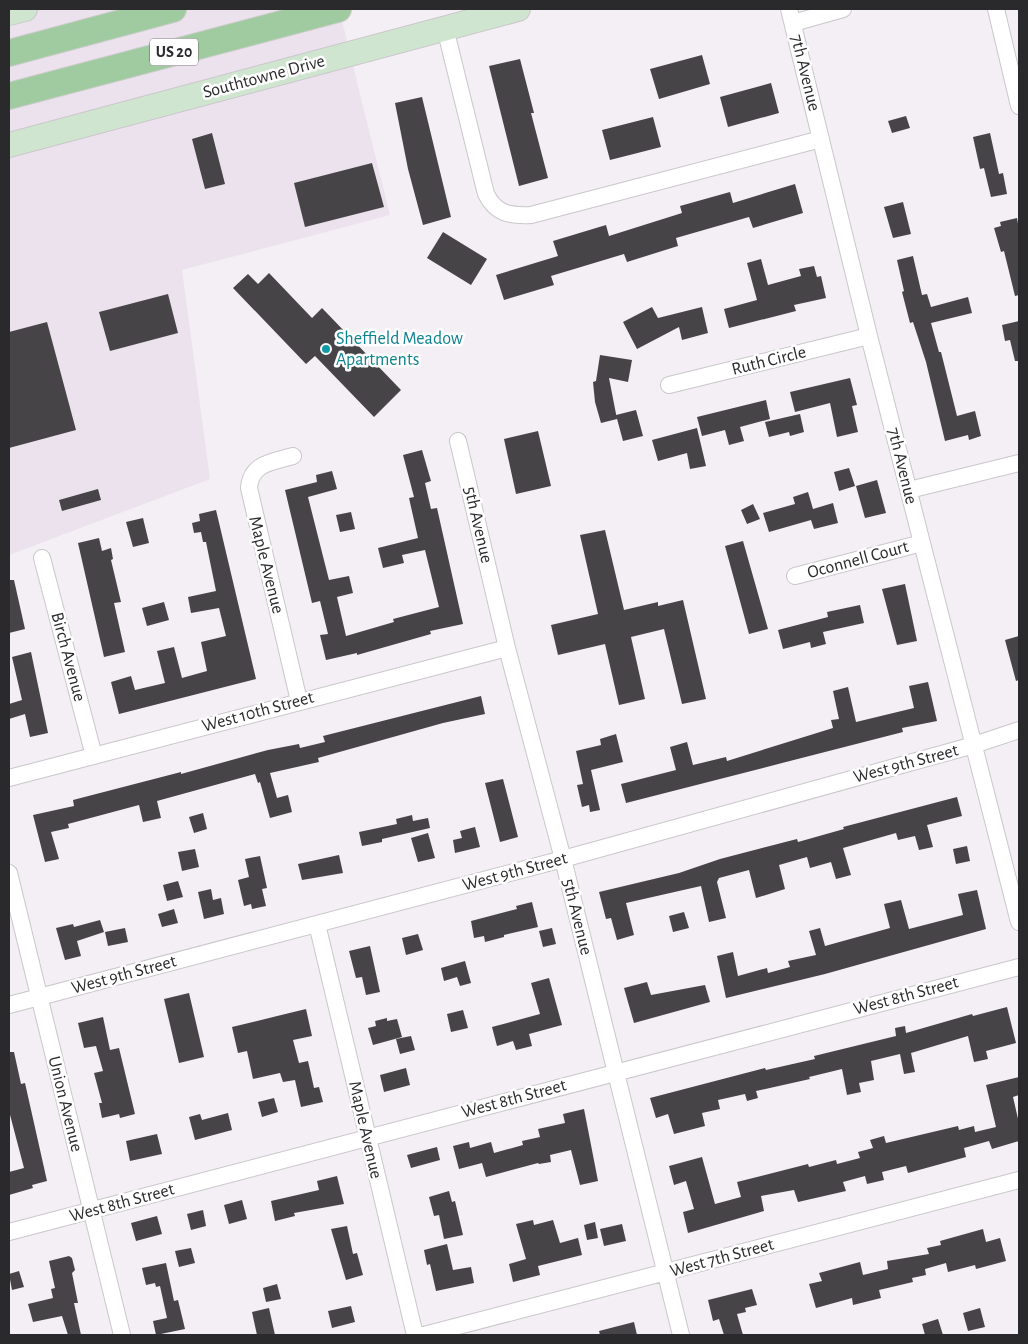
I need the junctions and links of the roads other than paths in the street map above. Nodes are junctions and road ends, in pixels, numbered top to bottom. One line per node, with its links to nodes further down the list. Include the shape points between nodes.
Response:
1 (25, 9): 7 (street)
2 (173, 9): 10 (main road, US 20)
3 (338, 9): 11 (main road, US 20)
4 (518, 9): 9 (street, Southtowne Drive)
5 (843, 9): 8 (street)
6 (996, 9): 12 (street)
7 (9, 13)
8 (791, 16): 13 (street, 7th Avenue)
9 (445, 28): 13 (street, via 486,194 492,205 509,214 531,215); 14 (street, Southtowne Drive)
10 (9, 53)
11 (9, 96)
12 (1019, 106)
13 (821, 139): 15 (street, 7th Avenue)
14 (9, 144)
15 (869, 336): 16 (street, Ruth Circle); 20 (street, 7th Avenue)
16 (669, 386)
17 (458, 441): 24 (street, 5th Avenue)
18 (292, 456): 25 (street, Maple Avenue, via 265,463 256,469 250,480 250,499)
19 (1019, 463): 20 (street)
20 (909, 490): 21 (street, 7th Avenue)
21 (922, 543): 23 (street, Oconnell Court); 27 (street, 7th Avenue)
22 (42, 558): 28 (street, Birch Avenue)
23 (795, 576)
24 (507, 648): 25 (street, West 10th Street); 30 (street, 5th Avenue)
25 (299, 701): 28 (street, West 10th Street)
26 (1019, 730): 27 (street, West 9th Street)
27 (974, 746): 30 (street, West 9th Street); 32 (street, 7th Avenue)
28 (94, 756): 29 (street, West 10th Street)
29 (9, 778)
30 (563, 859): 33 (street, West 9th Street); 37 (street, 5th Avenue)
31 (9, 873): 35 (street, Union Avenue)
32 (1019, 922)
33 (317, 924): 35 (street, West 9th Street); 38 (street, Maple Avenue)
34 (1019, 967): 37 (street, West 8th Street)
35 (38, 998): 36 (street, West 9th Street); 40 (street, Union Avenue)
36 (9, 1006)
37 (615, 1072): 38 (street, West 8th Street); 42 (street, 5th Avenue)
38 (367, 1138): 40 (street, West 8th Street); 44 (street, Maple Avenue)
39 (1019, 1180): 42 (street, West 7th Street)
40 (91, 1211): 41 (street, West 8th Street); 43 (street, Union Avenue)
41 (9, 1232)
42 (666, 1273): 45 (street, West 7th Street); 46 (street, 5th Avenue)
43 (122, 1335)
44 (415, 1335)
45 (424, 1335)
46 (682, 1335)

